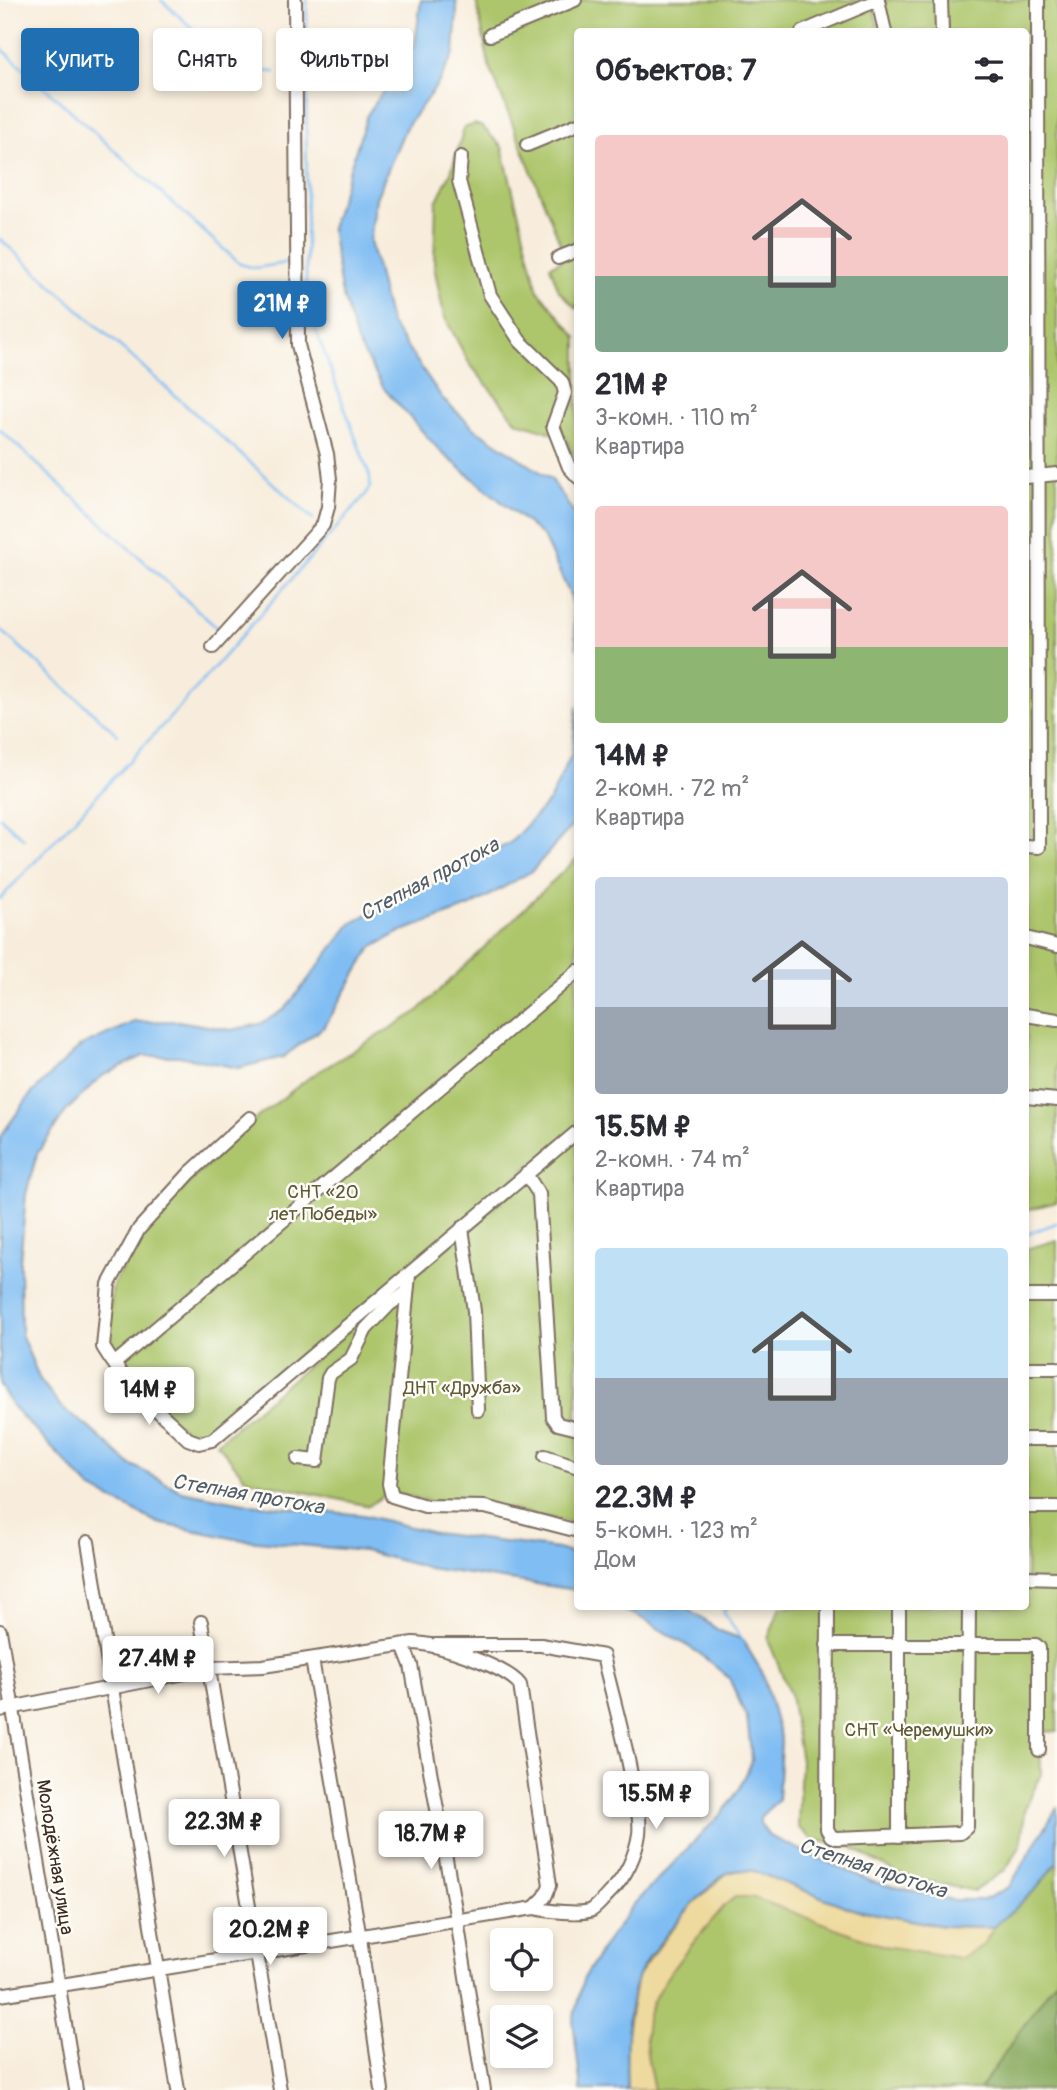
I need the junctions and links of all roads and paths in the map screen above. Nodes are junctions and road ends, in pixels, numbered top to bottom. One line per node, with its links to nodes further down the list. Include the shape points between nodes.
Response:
1 (295, 0): 18 (street, via 298,345 327,454 328,507 323,525)
2 (575, 0): 9 (street)
3 (878, 0): 6 (street); 7 (street)
4 (941, 0): 8 (street)
5 (1038, 0): 17 (street)
6 (812, 28)
7 (884, 28)
8 (942, 28)
9 (490, 35)
10 (574, 126): 11 (street)
11 (527, 145)
12 (461, 157): 15 (street, via 459,181 490,295 520,341 562,382 565,393 553,426)
13 (574, 252): 14 (street)
14 (558, 258)
15 (574, 473)
16 (1057, 474): 17 (street)
17 (1031, 477): 19 (street, via 1039,847)
18 (213, 647)
19 (1029, 846)
20 (1029, 939): 21 (street)
21 (1057, 946)
22 (574, 974): 35 (street)
23 (1029, 1015): 24 (street)
24 (1057, 1020)
25 (1029, 1097): 26 (street)
26 (1057, 1100)
27 (250, 1118): 35 (street, via 190,1173 139,1229 109,1284 103,1346)
28 (574, 1134): 29 (street)
29 (526, 1174): 30 (street); 39 (street, via 539,1194 553,1417 558,1424)
30 (462, 1228): 31 (street); 38 (street, via 474,1311)
31 (409, 1275): 32 (street); 35 (street, via 212,1440 199,1443 188,1439 127,1381)
32 (407, 1292): 43 (street, via 366,1329 351,1359 331,1373 317,1461); 47 (street, via 389,1484 392,1496 425,1506 485,1507)
33 (1029, 1296): 34 (street)
34 (1057, 1296)
35 (116, 1363)
36 (1029, 1368): 37 (street)
37 (1057, 1368)
38 (478, 1410)
39 (574, 1428)
40 (1029, 1439): 41 (street)
41 (1057, 1439)
42 (545, 1456): 44 (street)
43 (298, 1460)
44 (574, 1466)
45 (1029, 1507): 46 (street)
46 (1057, 1507)
47 (574, 1530)
48 (88, 1542): 63 (street)
49 (1029, 1577): 50 (street)
50 (1057, 1578)
51 (828, 1610): 58 (street)
52 (899, 1610): 60 (street)
53 (969, 1610): 59 (street)
54 (201, 1622): 62 (street)
55 (0, 1631): 64 (street, Молодёжная улица)
56 (403, 1645): 57 (street); 61 (street); 68 (street, via 411,1665)
57 (435, 1645): 67 (street, via 505,1673 520,1685 550,1885); 67 (street, via 541,1645 603,1656 639,1816 635,1851 615,1887 593,1909 554,1913)
58 (827, 1645): 60 (street); 66 (street, via 828,1832 836,1838)
59 (968, 1645): 60 (street); 65 (street, via 1038,1646); 66 (street, via 967,1827 960,1833)
60 (899, 1646): 66 (street)
61 (312, 1659): 62 (street); 69 (street)
62 (210, 1668): 63 (street); 70 (street)
63 (113, 1688): 64 (street); 71 (street)
64 (6, 1709): 72 (street, Молодёжная улица)
65 (1039, 1750)
66 (899, 1836)
67 (534, 1908): 68 (street)
68 (457, 1920): 69 (street); 78 (street)
69 (360, 1938): 70 (street); 77 (street)
70 (256, 1952): 71 (street); 76 (street)
71 (159, 1970): 72 (street); 75 (street)
72 (58, 1985): 73 (street); 74 (street, Молодёжная улица)
73 (0, 1995)
74 (76, 2090)
75 (178, 2090)
76 (280, 2090)
77 (382, 2090)
78 (484, 2090)

